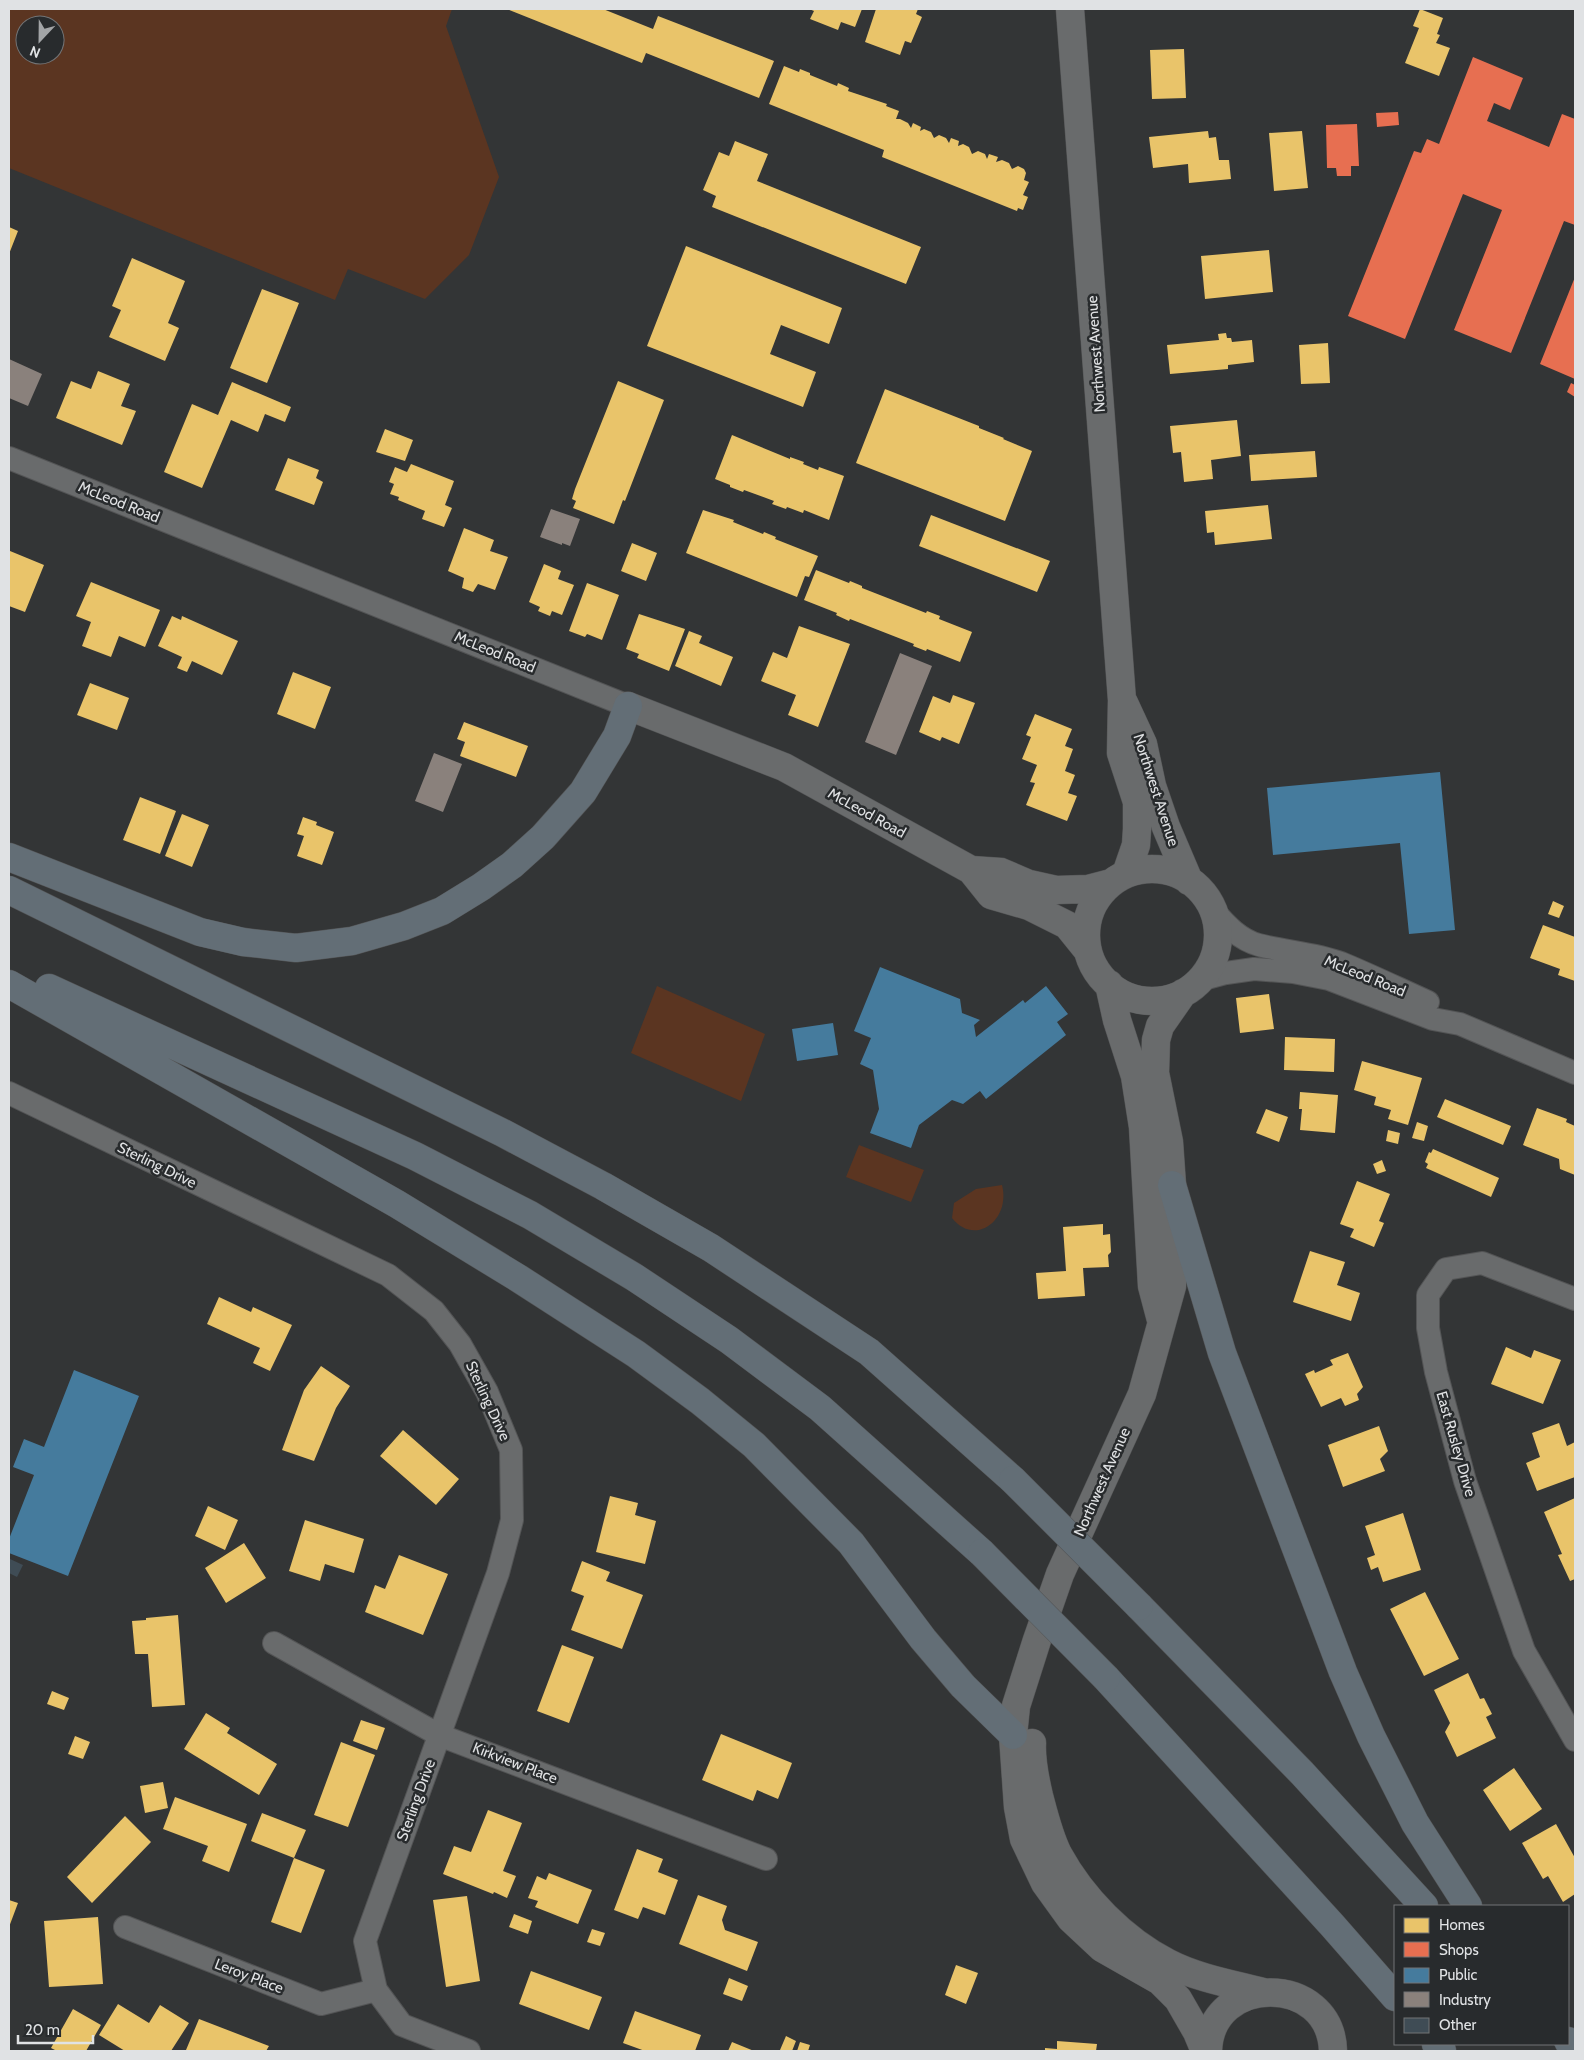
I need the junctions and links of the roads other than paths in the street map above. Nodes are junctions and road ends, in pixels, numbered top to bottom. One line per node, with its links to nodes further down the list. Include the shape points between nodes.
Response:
1 (1070, 9): 3 (main road, Northwest Avenue)
2 (9, 458): 4 (street, McLeod Road)
3 (1122, 700): 7 (main road, Northwest Avenue, via 1121,753 1137,802 1138,829 1136,845); 8 (main road, Northwest Avenue, via 1143,744 1152,786 1166,827)
4 (628, 706): 5 (highway, via 614,742 583,792 512,865 442,910 404,926 352,941 296,948 243,942 200,932); 6 (main road, McLeod Road, via 784,767)
5 (9, 857)
6 (971, 870): 7 (main road, McLeod Road, via 1001,872 1028,884 1056,890 1088,889); 11 (main road, McLeod Road, via 992,895 1028,906 1067,925)
7 (1118, 878): 8 (main road, via 1145,869 1158,869); 11 (main road, via 1102,892 1091,910 1086,930)
8 (1190, 880): 10 (main road)
9 (9, 890): 28 (highway, bridge, via 501,1132 603,1186 711,1248 869,1352 1013,1480 1302,1773)
10 (1214, 912): 15 (main road, via 1217,944 1211,964); 16 (street, McLeod Road, via 1232,930 1257,945 1340,963 1436,1005)
11 (1088, 951): 14 (main road, via 1097,970)
12 (9, 969): 33 (highway, bridge, via 415,1156 530,1215 626,1272 729,1340 820,1408 982,1553 1106,1678)
13 (9, 984): 25 (highway, via 405,1209 636,1354 700,1401 754,1445 851,1543 923,1639 963,1686)
14 (1109, 984): 15 (main road, via 1124,994 1146,1000 1172,998); 21 (main road, Northwest Avenue, via 1135,1076 1143,1127 1152,1286)
15 (1192, 986): 16 (street, McLeod Road, via 1226,973 1254,969 1293,972 1328,979 1433,1019); 19 (main road, Northwest Avenue, via 1160,1026 1156,1040 1155,1073 1169,1142)
16 (1460, 1024): 17 (street, McLeod Road)
17 (1575, 1073)
18 (9, 1093): 24 (street, Sterling Drive, via 388,1276 434,1311 460,1344 488,1392 511,1450 512,1520 498,1573)
19 (1172, 1185): 21 (main road, Northwest Avenue, via 1172,1286); 29 (highway, via 1222,1353 1343,1672 1370,1736 1415,1823)
20 (1575, 1299): 26 (street, East Rusley Drive, via 1482,1263 1446,1269 1428,1295 1428,1328 1436,1372 1472,1499 1524,1651)
21 (1161, 1321): 22 (main road, Northwest Avenue, via 1142,1394 1060,1574)
22 (1037, 1640): 25 (main road, Northwest Avenue, via 1016,1706); 32 (main road, Northwest Avenue, via 1031,1747 1035,1780 1044,1818 1058,1853 1078,1885 1135,1943 1168,1963 1193,1974)
23 (274, 1643): 24 (street, Kirkview Place)
24 (440, 1735): 27 (street, Kirkview Place); 31 (street, Sterling Drive, via 365,1941)
25 (1013, 1735): 35 (main road, Northwest Avenue, via 1018,1807 1024,1838 1045,1883 1071,1919 1102,1948 1160,1981 1178,1999)
26 (1575, 1740)
27 (766, 1859)
28 (1423, 1905)
29 (1467, 1905)
30 (125, 1928): 31 (street, Leroy Place, via 321,2004)
31 (376, 1990): 34 (street, Sterling Drive, via 402,2025)
32 (1263, 1992): 35 (main road, via 1242,1998 1225,2011 1213,2028); 36 (main road, via 1296,1996 1310,2005 1327,2027)
33 (1394, 1996)
34 (469, 2051)
35 (1207, 2051)
36 (1333, 2051)

